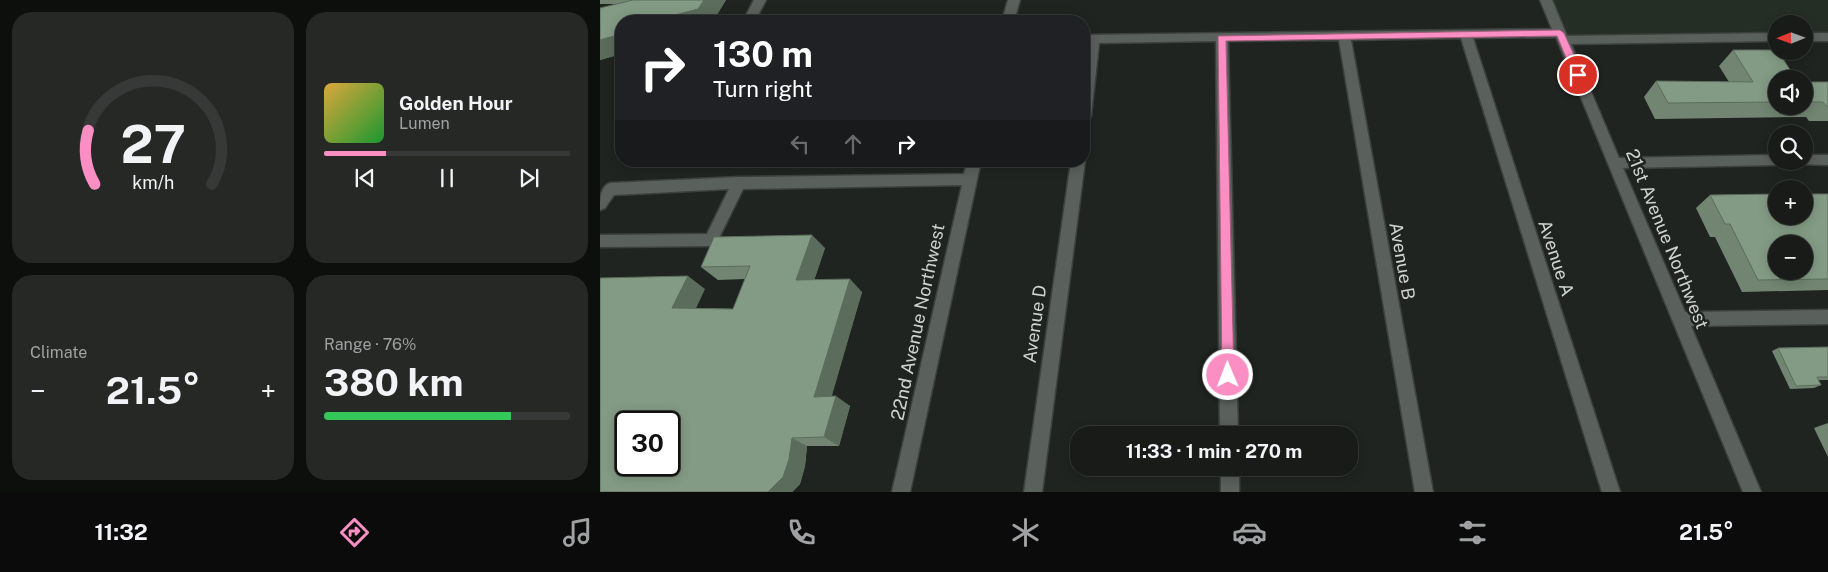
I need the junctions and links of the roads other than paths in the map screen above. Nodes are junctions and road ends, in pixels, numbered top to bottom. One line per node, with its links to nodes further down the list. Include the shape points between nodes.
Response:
1 (760, 0): 4 (street)
2 (1014, 0): 5 (street)
3 (1546, 0): 8 (street, 21st Avenue Northwest)
4 (752, 15)
5 (1010, 15)
6 (1466, 35): 7 (street); 8 (street); 32 (street, Avenue A)
7 (1344, 36): 11 (street); 31 (street, Avenue B)
8 (1561, 36): 12 (street); 17 (street, 21st Avenue Northwest)
9 (1813, 37): 10 (street)
10 (1828, 37)
11 (1222, 38): 13 (street); 26 (street)
12 (1768, 38)
13 (1090, 39)
14 (1768, 160): 17 (street)
15 (1813, 160): 16 (street)
16 (1828, 160)
17 (1615, 163): 25 (street, 21st Avenue Northwest)
18 (973, 167): 20 (street, 22nd Avenue Northwest)
19 (1077, 167): 29 (street, Avenue D)
20 (970, 178): 21 (street); 28 (street, 22nd Avenue Northwest)
21 (739, 183): 22 (street, via 610,189); 23 (street, via 711,240)
22 (600, 204)
23 (600, 242)
24 (1828, 317): 25 (street)
25 (1680, 319): 33 (street, 21st Avenue Northwest)
26 (1229, 426)
27 (1230, 476): 30 (street)
28 (901, 492)
29 (1033, 492)
30 (1230, 492)
31 (1424, 492)
32 (1610, 492)
33 (1752, 492)

